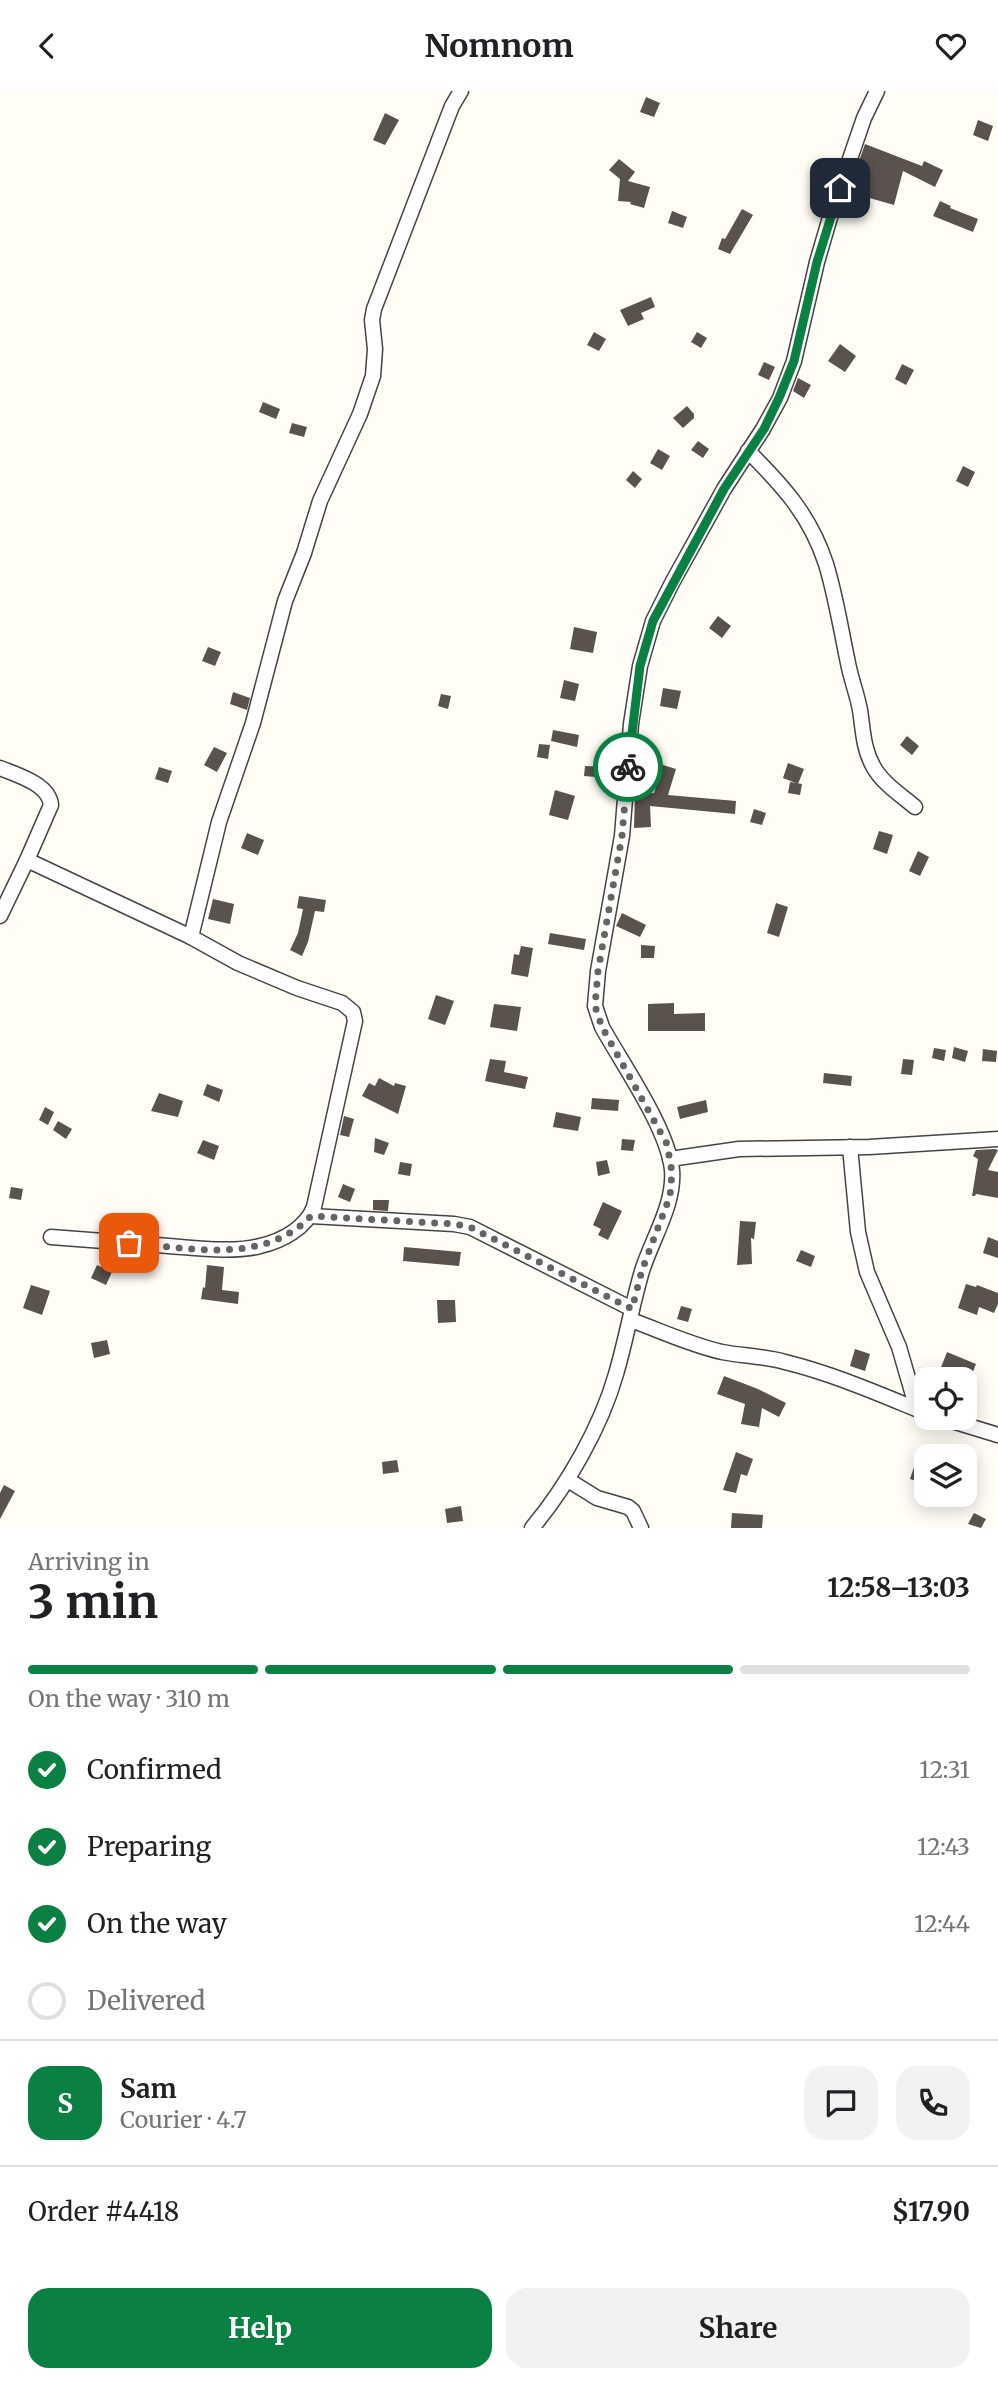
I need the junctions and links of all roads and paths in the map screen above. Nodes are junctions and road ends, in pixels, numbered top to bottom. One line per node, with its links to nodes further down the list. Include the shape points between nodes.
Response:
1 (461, 91): 8 (street, via 374,309 373,376 320,501 285,601 253,723 219,822)
2 (877, 91): 3 (street, via 817,262 794,361 764,429)
3 (748, 451): 5 (street, via 789,493 808,523 839,610 864,745 873,768); 11 (street, via 672,583 653,621 640,666 622,836 598,971 595,1006 602,1027 667,1144)
4 (0, 768): 6 (street, via 38,786 50,799)
5 (915, 807)
6 (27, 860): 7 (street); 8 (street)
7 (0, 916)
8 (191, 937): 12 (street, via 238,963 342,1003 353,1012 355,1021)
9 (998, 1139): 10 (street)
10 (850, 1147): 11 (street, via 739,1149); 15 (street, via 858,1232 867,1272)
11 (670, 1159): 14 (street, via 670,1196 642,1270)
12 (311, 1216): 13 (street, via 284,1238 259,1247 208,1249); 14 (street, via 470,1227)
13 (51, 1237)
14 (632, 1314): 16 (street, via 700,1346 823,1373); 19 (street, via 615,1378)
15 (914, 1391)
16 (914, 1408)
17 (977, 1429): 18 (street)
18 (998, 1435)
19 (568, 1480): 20 (street); 21 (street, via 597,1498 628,1507)
20 (533, 1528)
21 (641, 1528)

